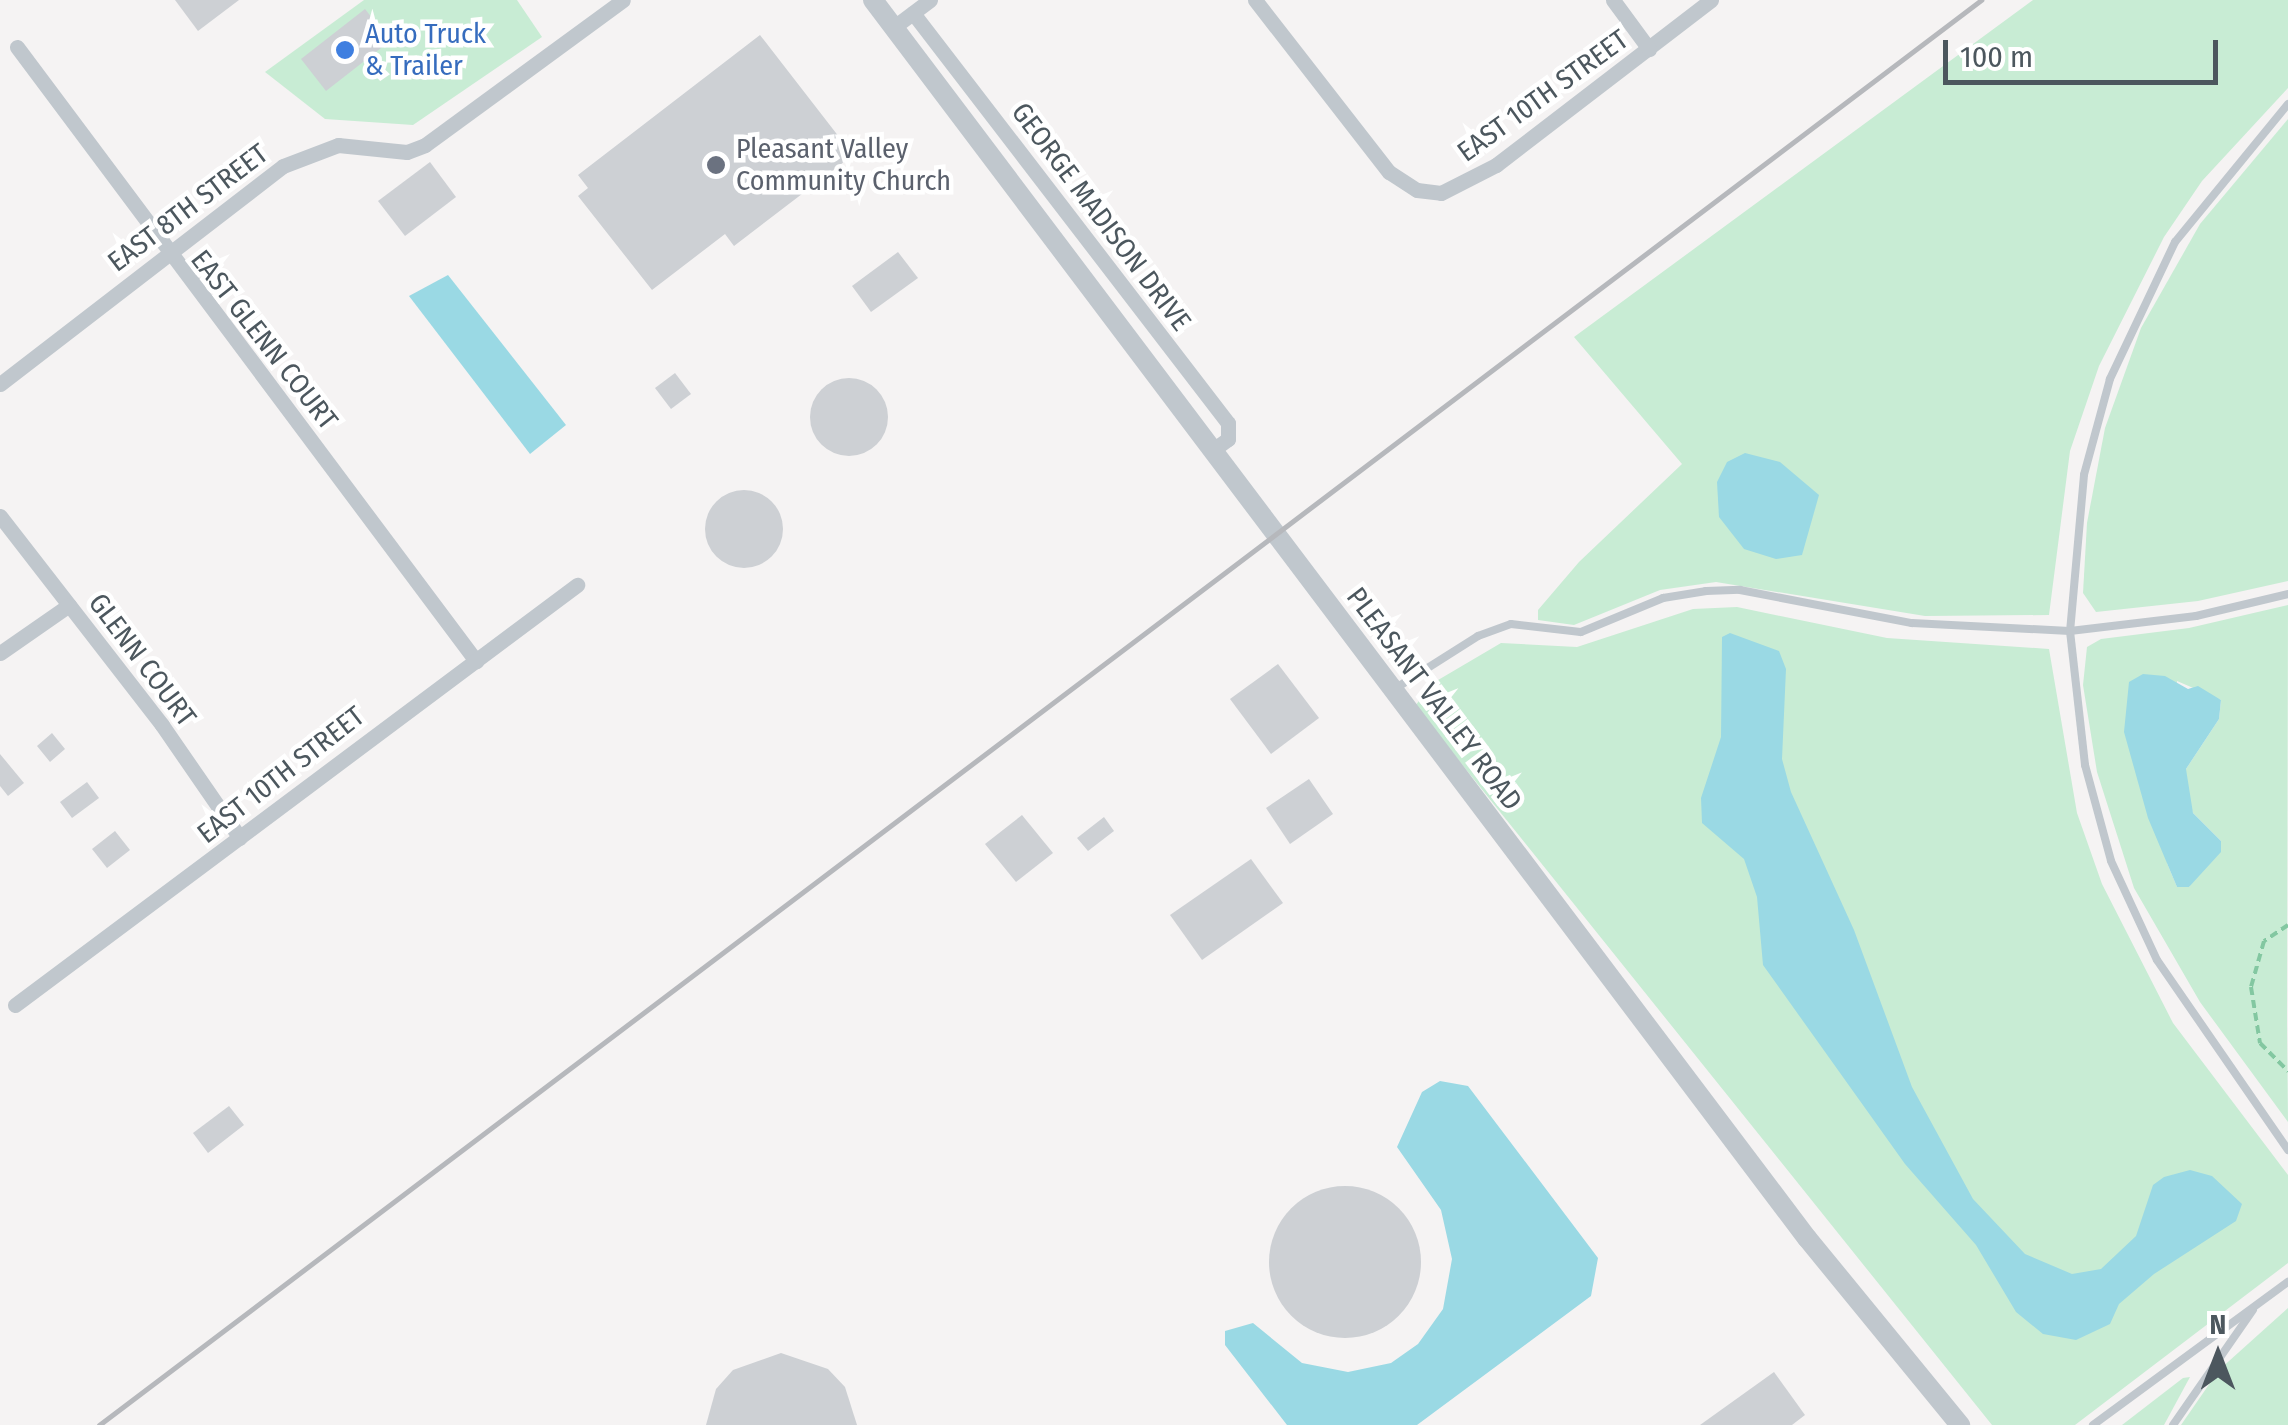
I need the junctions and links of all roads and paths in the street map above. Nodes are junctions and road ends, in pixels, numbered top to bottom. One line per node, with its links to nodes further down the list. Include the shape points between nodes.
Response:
1 (623, 0): 12 (street, EAST 8TH STREET, via 425,146 406,152 338,145 306,152)
2 (873, 0): 8 (street, PLEASANT VALLEY ROAD)
3 (930, 0): 7 (street)
4 (1256, 0): 10 (street, EAST 10TH STREET, via 1390,172 1418,190 1449,191 1496,165)
5 (1613, 0): 10 (street)
6 (1712, 0): 10 (street, EAST 10TH STREET)
7 (913, 13): 8 (street); 14 (street, GEORGE MADISON DRIVE, via 1228,423 1228,439)
8 (894, 27): 14 (street, PLEASANT VALLEY ROAD)
9 (18, 46): 12 (street, EAST GLENN COURT)
10 (1650, 49)
11 (2288, 104): 19 (lane, via 2176,242 2110,379 2084,475)
12 (167, 254): 13 (street, EAST 8TH STREET); 21 (street, EAST GLENN COURT)
13 (0, 384)
14 (1213, 450): 22 (street, PLEASANT VALLEY ROAD)
15 (0, 516): 18 (street, GLENN COURT)
16 (577, 585): 21 (street, EAST 10TH STREET)
17 (2288, 594): 19 (lane, via 2196,616)
18 (69, 605): 20 (street); 23 (street, GLENN COURT)
19 (2070, 632): 22 (lane, via 1912,622 1740,590 1706,591 1664,598 1581,632 1511,624 1478,636); 27 (lane, via 2085,765 2111,861 2157,960)
20 (0, 652)
21 (476, 661): 23 (street, EAST 10TH STREET)
22 (1392, 690): 30 (street, PLEASANT VALLEY ROAD, via 1807,1238)
23 (240, 838): 25 (street, EAST 10TH STREET)
24 (2288, 926): 26 (path, via 2264,941 2251,987 2260,1043)
25 (15, 1005)
26 (2288, 1072)
27 (2288, 1150)
28 (2288, 1282): 29 (lane)
29 (2258, 1304): 31 (lane); 32 (lane)
30 (1960, 1425)
31 (2093, 1425)
32 (2173, 1425)

